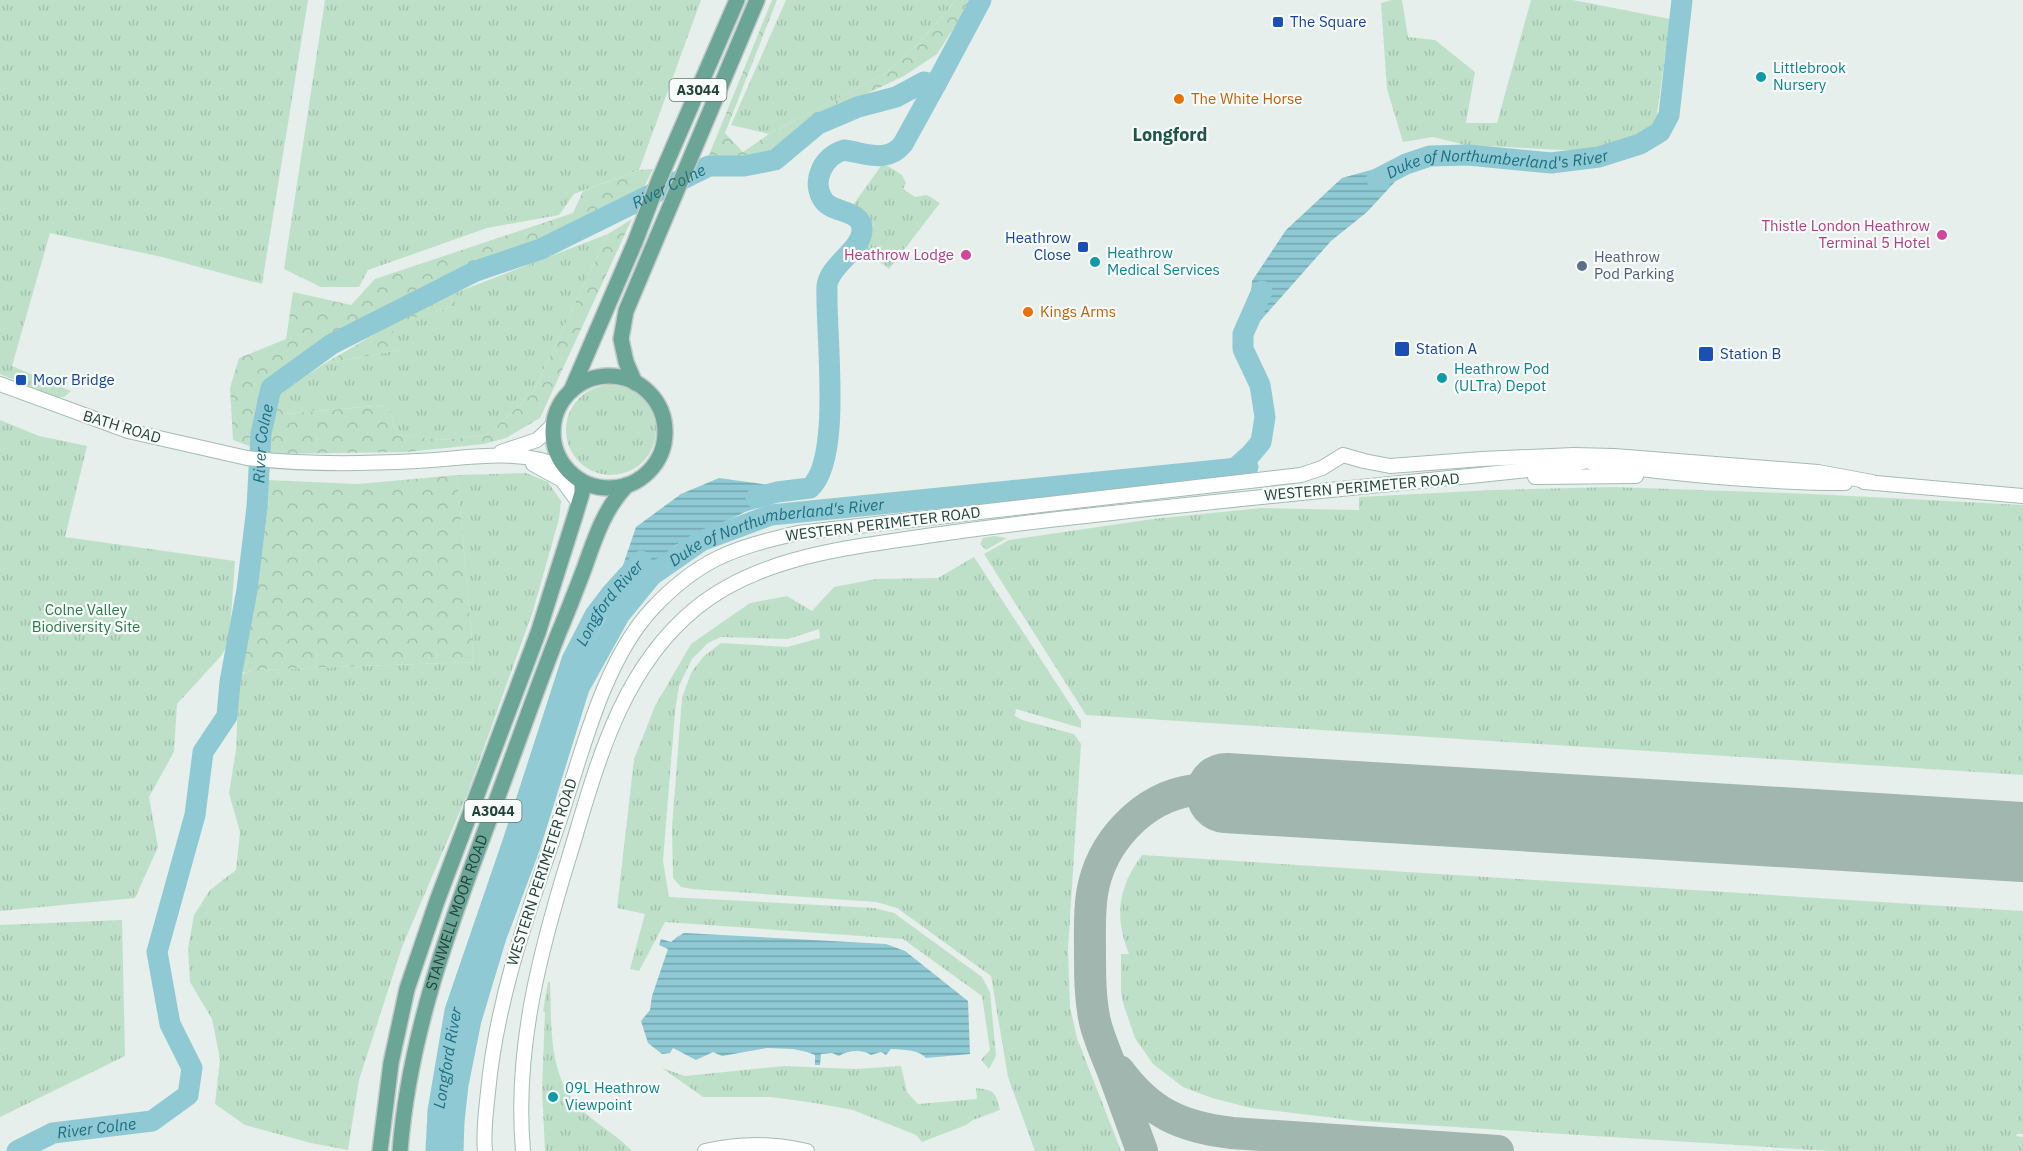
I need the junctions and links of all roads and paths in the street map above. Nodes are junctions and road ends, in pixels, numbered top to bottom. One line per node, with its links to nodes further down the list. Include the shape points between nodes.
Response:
1 (737, 0): 5 (main road, A3044)
2 (757, 0): 3 (main road, A3044, via 626,311 621,339)
3 (635, 383): 5 (main road, via 597,376); 17 (main road, via 659,404 665,437 653,466)
4 (0, 384): 7 (street, BATH ROAD, via 128,431 267,461 361,463)
5 (572, 391): 6 (main road, via 557,411)
6 (553, 425): 7 (street, via 537,440); 12 (main road, via 557,453)
7 (490, 456): 8 (street)
8 (515, 456): 12 (street, via 548,460); 19 (street, via 562,480)
9 (1614, 456): 10 (street, WESTERN PERIMETER ROAD); 11 (street, WESTERN PERIMETER ROAD); 16 (street, WESTERN PERIMETER ROAD, via 1818,472)
10 (1556, 457): 11 (street, WESTERN PERIMETER ROAD); 22 (street, WESTERN PERIMETER ROAD, via 1390,466 1343,455 1301,475 798,533 737,549 700,567 636,629 609,677 594,716 503,996 490,1065)
11 (1585, 462): 13 (street, WESTERN PERIMETER ROAD); 14 (street, WESTERN PERIMETER ROAD)
12 (566, 469): 15 (main road)
13 (1696, 474): 14 (street, WESTERN PERIMETER ROAD); 16 (street, WESTERN PERIMETER ROAD, via 1810,483)
14 (1476, 476): 23 (street, WESTERN PERIMETER ROAD, via 1081,516 851,548 766,569 700,605 680,622 641,669 618,710 596,770 542,951 527,1021 522,1073)
15 (582, 482): 17 (main road, via 613,489); 19 (main road, STANWELL MOOR ROAD / A3044)
16 (1872, 482): 18 (street, WESTERN PERIMETER ROAD)
17 (627, 486): 21 (main road, STANWELL MOOR ROAD / A3044, via 615,499 598,532 441,952 417,1040)
18 (2023, 496)
19 (579, 503): 20 (main road, STANWELL MOOR ROAD / A3044, via 538,633 410,979 391,1063)
20 (380, 1151)
21 (400, 1151)
22 (484, 1151)
23 (523, 1151)
24 (705, 1151): 25 (street, via 777,1145)
25 (807, 1151)

